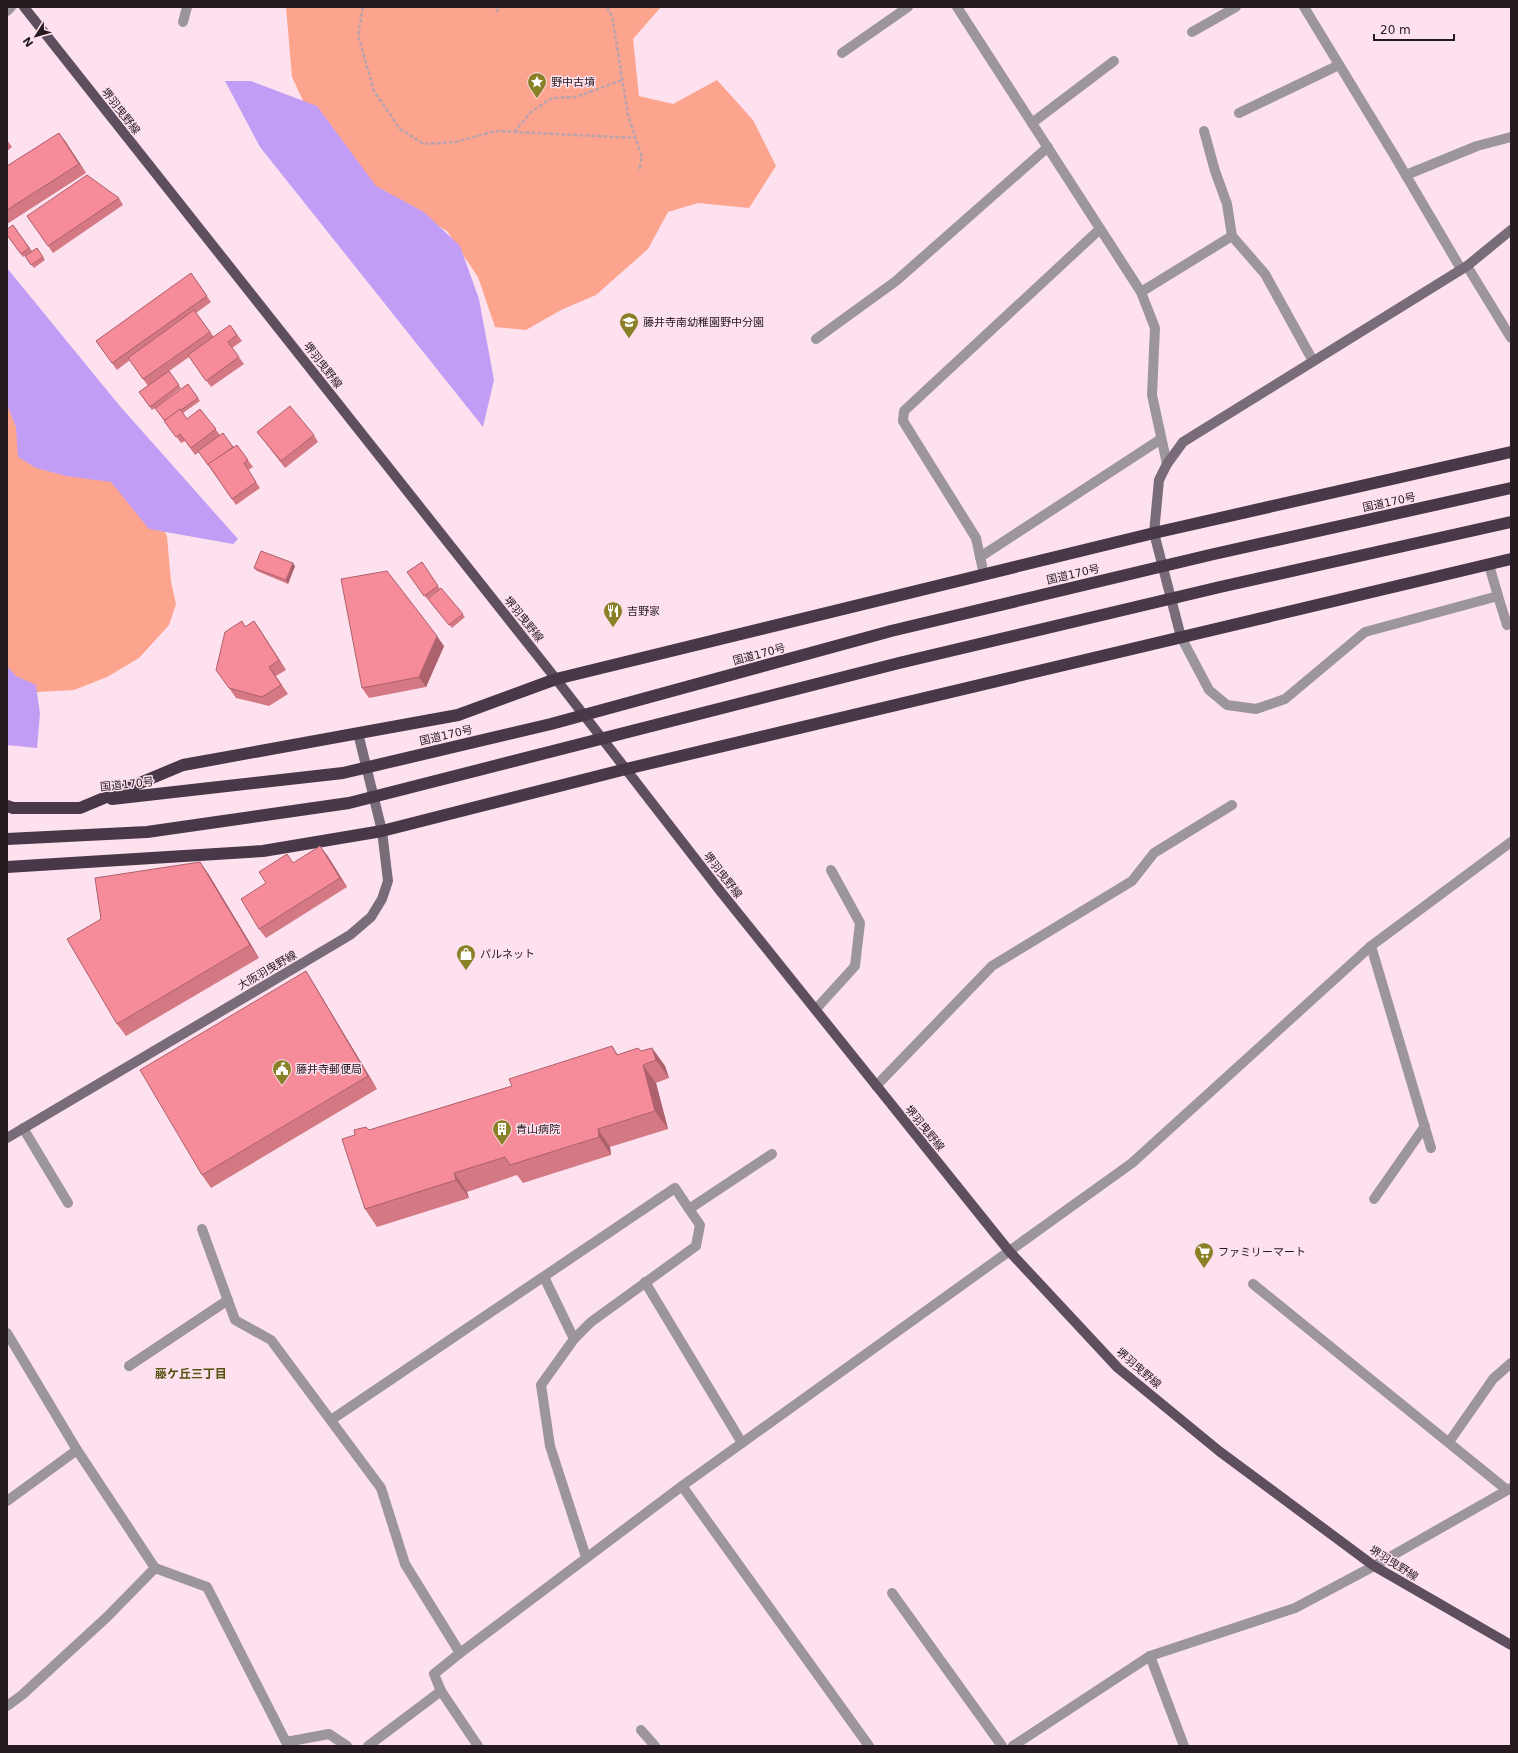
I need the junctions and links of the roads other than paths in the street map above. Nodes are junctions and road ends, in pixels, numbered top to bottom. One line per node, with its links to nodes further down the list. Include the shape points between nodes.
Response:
1 (11, 7): 8 (street)
2 (24, 7): 41 (main road, 堺羽曳野線)
3 (187, 7): 9 (street)
4 (908, 7): 11 (street)
5 (957, 7): 15 (street)
6 (1236, 7): 10 (street)
7 (1304, 7): 13 (street)
8 (7, 11)
9 (182, 22)
10 (1192, 32)
11 (842, 53)
12 (1114, 61): 15 (street)
13 (1339, 65): 14 (street); 19 (street)
14 (1239, 113)
15 (1032, 123): 18 (street)
16 (1204, 131): 22 (street, via 1227,204)
17 (1511, 137): 19 (street, via 1477,146)
18 (1048, 147): 20 (street); 26 (street, via 896,281)
19 (1406, 175): 23 (street)
20 (1100, 229): 24 (street); 34 (street, via 904,411 903,421 976,538)
21 (1511, 230): 23 (main road)
22 (1232, 236): 24 (street); 27 (street, via 1264,274)
23 (1464, 267): 25 (street); 27 (main road)
24 (1141, 292): 28 (street, via 1155,328 1152,396)
25 (1511, 338)
26 (816, 339)
27 (1313, 361): 30 (main road, via 1183,442)
28 (1161, 439): 30 (street); 34 (street)
29 (1511, 452): 33 (highway)
30 (1167, 464): 33 (main road, via 1159,480)
31 (1511, 488): 44 (highway, 国道170号, via 1214,554 899,629 551,724 344,773 95,801)
32 (1511, 522): 48 (highway, via 899,663 349,803 147,832)
33 (1154, 533): 37 (highway); 40 (main road)
34 (980, 557): 37 (street)
35 (1511, 559): 36 (highway)
36 (1489, 564): 38 (street); 40 (highway)
37 (984, 575): 41 (highway)
38 (1498, 596): 39 (street); 40 (street, via 1365,632 1285,698 1256,709 1227,705 1209,690)
39 (1507, 624)
40 (1181, 638): 43 (highway)
41 (556, 679): 42 (highway, via 458,715); 43 (main road, 堺羽曳野線)
42 (358, 733): 46 (highway, via 183,765 80,808); 47 (main road, 大阪羽曳野線)
43 (626, 769): 47 (highway); 53 (main road, 堺羽曳野線, via 720,892)
44 (7, 802)
45 (1232, 805): 54 (street, via 1154,853 1132,881 992,966)
46 (7, 806)
47 (382, 831): 50 (highway, via 263,851); 56 (main road, 大阪羽曳野線, via 388,881 382,899 371,917 350,936)
48 (7, 839)
49 (1511, 842): 52 (street)
50 (7, 867)
51 (831, 870): 53 (street, via 860,923 855,966)
52 (1371, 946): 55 (street); 64 (street, via 1132,1163)
53 (816, 1009): 54 (main road, 堺羽曳野線)
54 (876, 1086): 64 (main road, 堺羽曳野線)
55 (1424, 1126): 58 (street); 60 (street)
56 (23, 1128): 57 (main road, 大阪羽曳野線); 61 (street)
57 (7, 1138)
58 (1431, 1148)
59 (772, 1154): 62 (street)
60 (1374, 1199)
61 (68, 1203)
62 (689, 1209): 65 (street, via 675,1188); 66 (street, via 700,1225 696,1246)
63 (202, 1229): 68 (street)
64 (1009, 1251): 75 (street); 81 (main road, 堺羽曳野線, via 1118,1368 1219,1451)
65 (544, 1277): 70 (street); 73 (street)
66 (645, 1282): 70 (street, via 590,1322); 75 (street)
67 (1253, 1284): 74 (street)
68 (228, 1300): 72 (street); 73 (street, via 235,1320 271,1340)
69 (7, 1333): 76 (street)
70 (574, 1339): 80 (street, via 542,1385 550,1446)
71 (1511, 1363): 74 (street, via 1493,1380)
72 (129, 1366)
73 (331, 1420): 85 (street, via 381,1488 405,1564)
74 (1449, 1442): 78 (street)
75 (742, 1443): 77 (street)
76 (76, 1450): 79 (street); 82 (street)
77 (682, 1486): 80 (street); 94 (street)
78 (1509, 1489): 81 (street)
79 (7, 1500)
80 (586, 1557): 85 (street)
81 (1374, 1566): 84 (main road, 堺羽曳野線); 86 (street, via 1294,1608)
82 (155, 1568): 88 (street, via 107,1617); 90 (street, via 207,1587 286,1742 329,1734)
83 (892, 1593): 95 (street)
84 (1511, 1645)
85 (460, 1653): 87 (street, via 434,1674)
86 (1150, 1656): 96 (street); 97 (street)
87 (441, 1691): 91 (street); 92 (street)
88 (7, 1706)
89 (641, 1730): 93 (street)
90 (347, 1746)
91 (368, 1746)
92 (478, 1746)
93 (655, 1746)
94 (869, 1746)
95 (1002, 1746)
96 (1012, 1746)
97 (1184, 1746)

